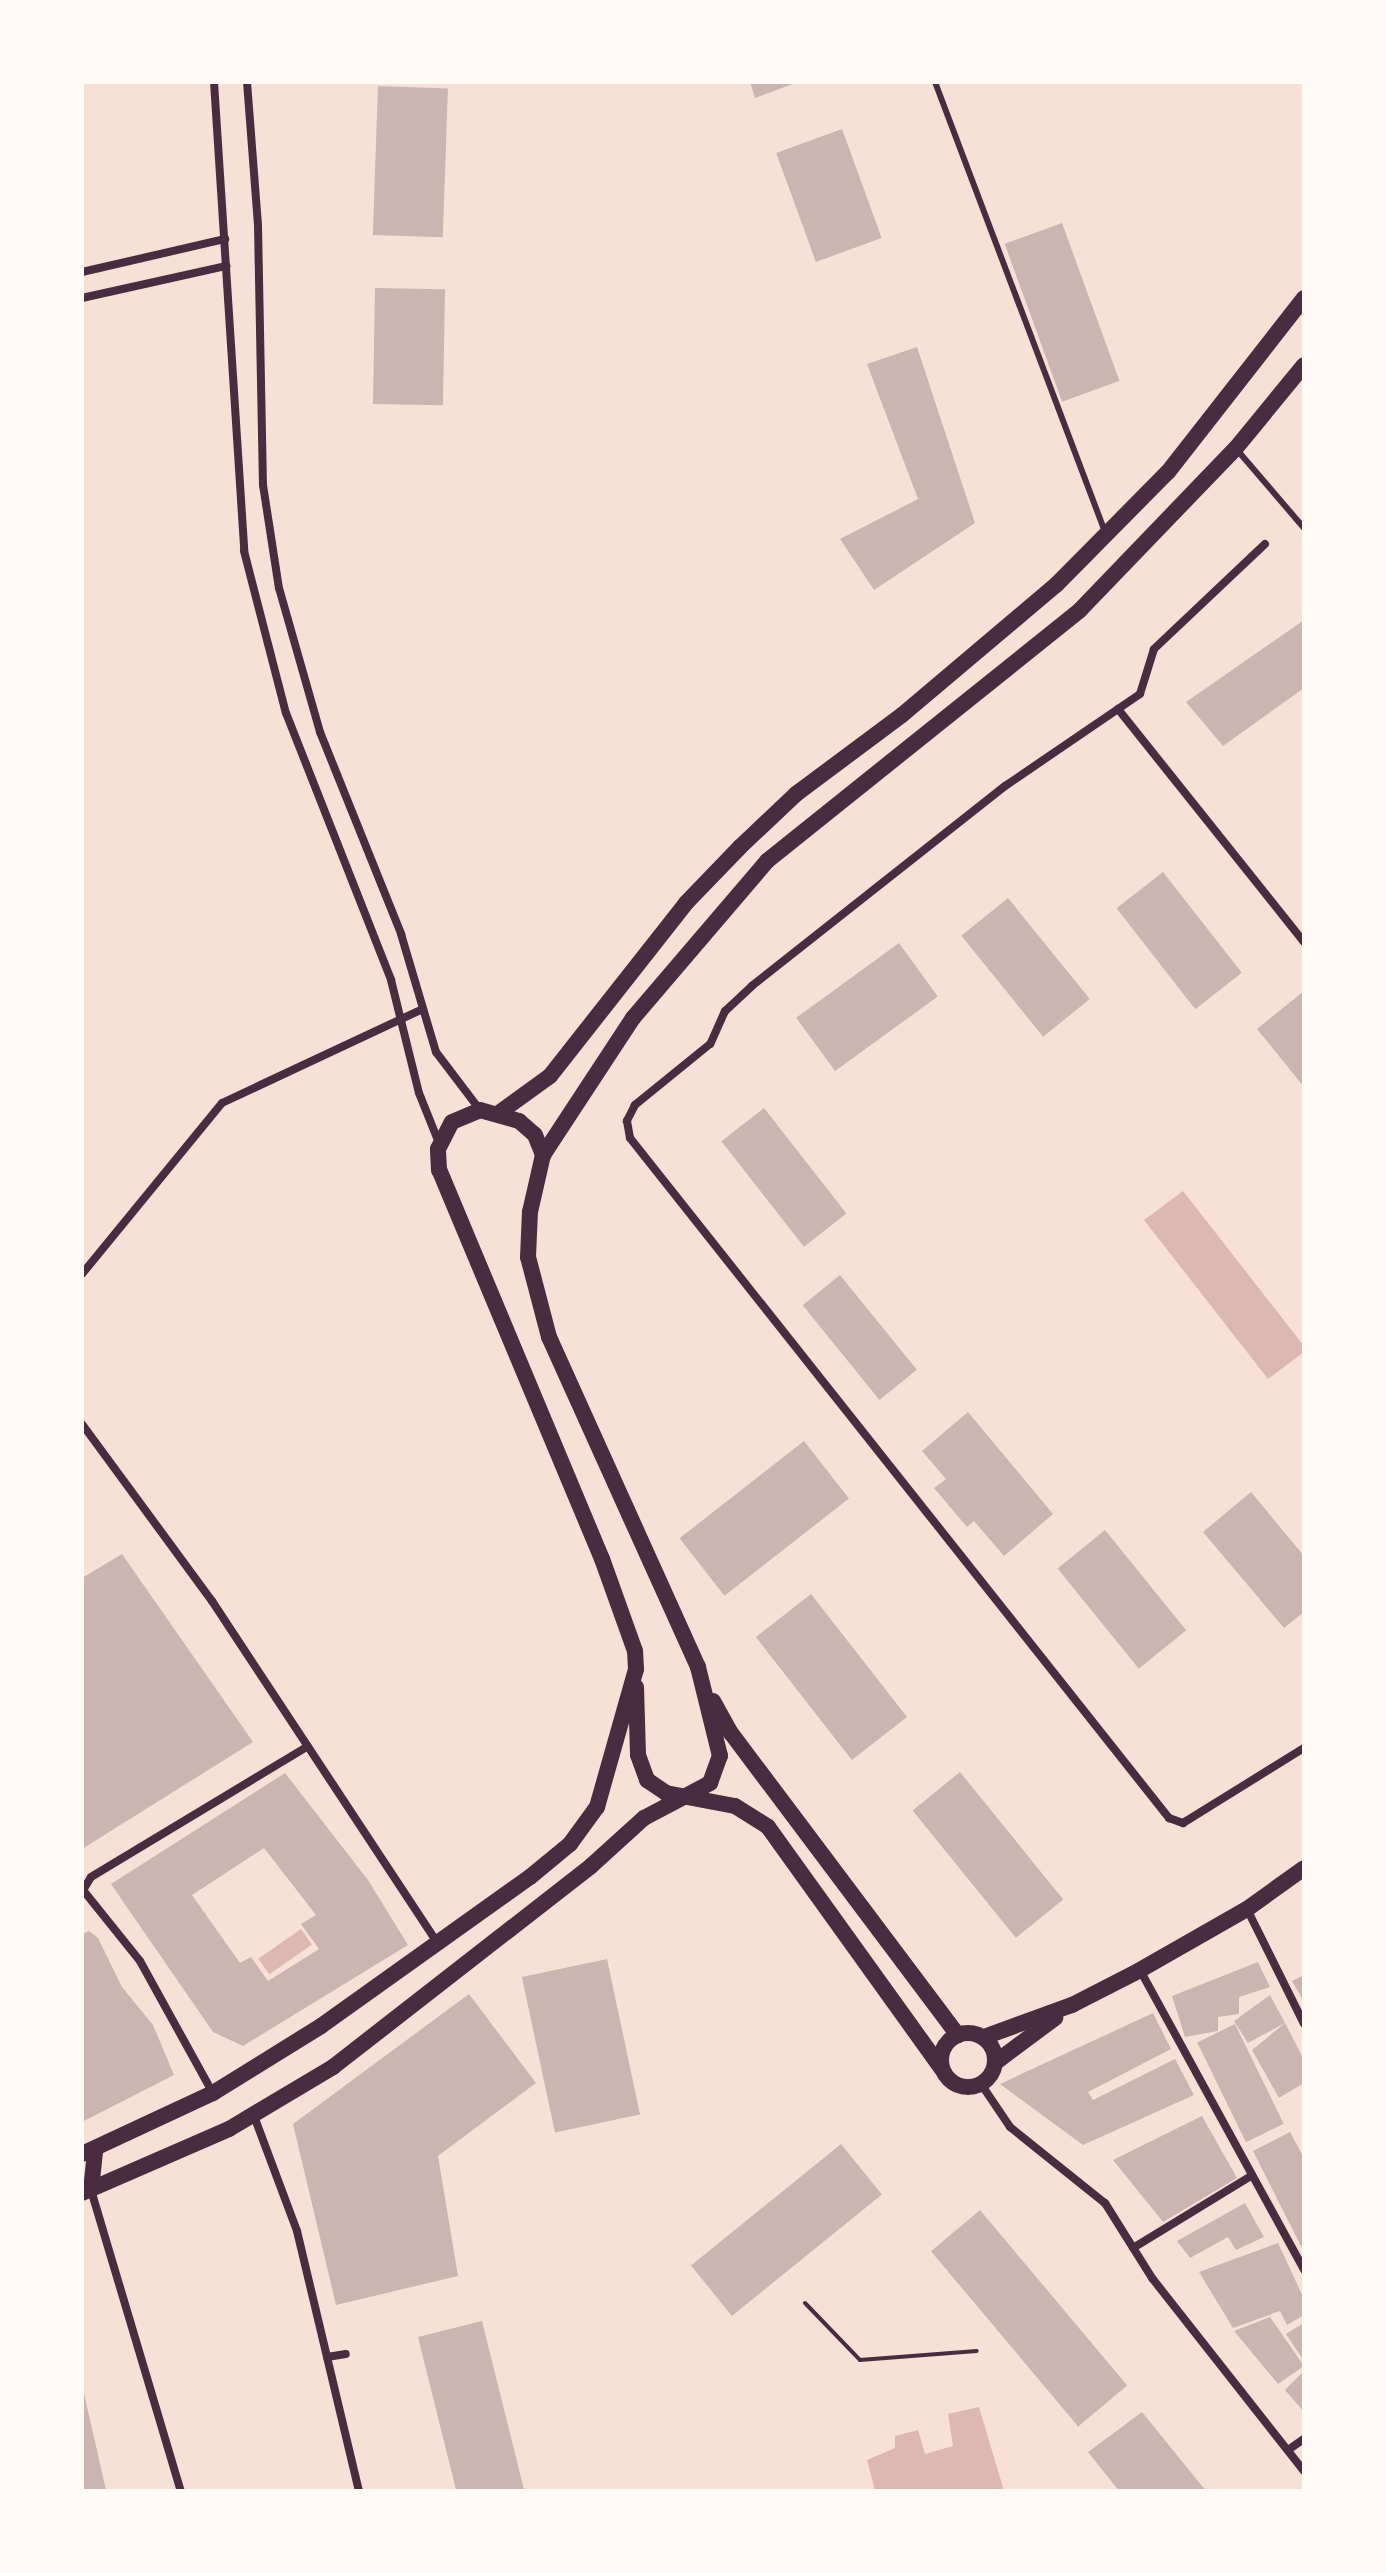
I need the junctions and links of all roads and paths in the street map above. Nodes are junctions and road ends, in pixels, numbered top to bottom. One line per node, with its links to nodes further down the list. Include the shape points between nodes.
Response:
1 (214, 82): 4 (street)
2 (247, 82): 16 (street, via 258,226 263,485 279,588 320,732 401,934)
3 (935, 82): 12 (lane)
4 (225, 239): 5 (street); 6 (street)
5 (226, 266): 7 (street); 17 (street, via 238,501 257,606 286,713)
6 (82, 272)
7 (82, 298)
8 (1304, 298): 12 (main road, via 1168,472)
9 (1304, 365): 10 (main road)
10 (1236, 448): 11 (lane); 21 (main road, via 1080,610 767,861 633,1018)
11 (1304, 528)
12 (1106, 535): 19 (main road, via 1056,585 902,715 796,794 740,847 686,903 550,1076)
13 (1265, 544): 14 (street, via 1154,649 1140,694)
14 (1118, 709): 15 (street); 27 (street, via 1022,775 743,995 725,1011 710,1044 635,1105 627,1121 630,1138 1169,1818 1183,1823)
15 (1304, 942)
16 (423, 1009): 17 (street); 18 (street, via 436,1052)
17 (402, 1018): 20 (street, via 419,1093); 22 (street, via 222,1103)
18 (480, 1110): 19 (main road); 20 (main road, via 452,1122)
19 (499, 1113): 21 (main road, via 535,1135)
20 (439, 1144): 24 (main road, via 439,1170 602,1559 635,1651)
21 (543, 1155): 25 (main road, via 530,1212 528,1257 549,1337)
22 (82, 1274)
23 (82, 1424): 26 (street, via 212,1601)
24 (636, 1669): 28 (main road, via 641,1770 657,1788); 32 (main road, via 597,1807 570,1844)
25 (704, 1686): 28 (main road, via 720,1756 710,1783); 36 (main road, via 731,1733)
26 (308, 1746): 30 (street, via 195,1820 91,1877); 32 (street)
27 (1304, 1748)
28 (686, 1798): 39 (main road, via 735,1806 768,1827); 42 (main road, via 644,1818 591,1866 333,2067)
29 (1304, 1868): 31 (main road)
30 (83, 1891): 41 (street, via 140,1961)
31 (1247, 1909): 33 (main road); 35 (street)
32 (437, 1942): 41 (main road, via 321,2026)
33 (1140, 1970): 34 (main road); 44 (street)
34 (1072, 2005): 37 (main road); 38 (main road)
35 (1304, 2024)
36 (958, 2035): 37 (main road); 39 (main road, via 942,2053)
37 (984, 2037): 38 (main road)
38 (996, 2062): 40 (main road)
39 (942, 2069): 40 (main road, via 954,2083)
40 (981, 2084): 46 (street, via 1010,2127 1105,2203)
41 (213, 2093): 43 (main road)
42 (254, 2116): 45 (main road); 51 (street, via 297,2231)
43 (88, 2152): 45 (main road)
44 (1251, 2176): 46 (street); 47 (street)
45 (87, 2192): 55 (street)
46 (1133, 2248): 53 (street)
47 (1304, 2270)
48 (805, 2303): 49 (path, via 860,2360)
49 (977, 2351)
50 (346, 2354): 51 (street)
51 (327, 2357): 56 (street)
52 (1304, 2439): 53 (street)
53 (1288, 2450): 54 (street)
54 (1304, 2471)
55 (181, 2491)
56 (359, 2491)

